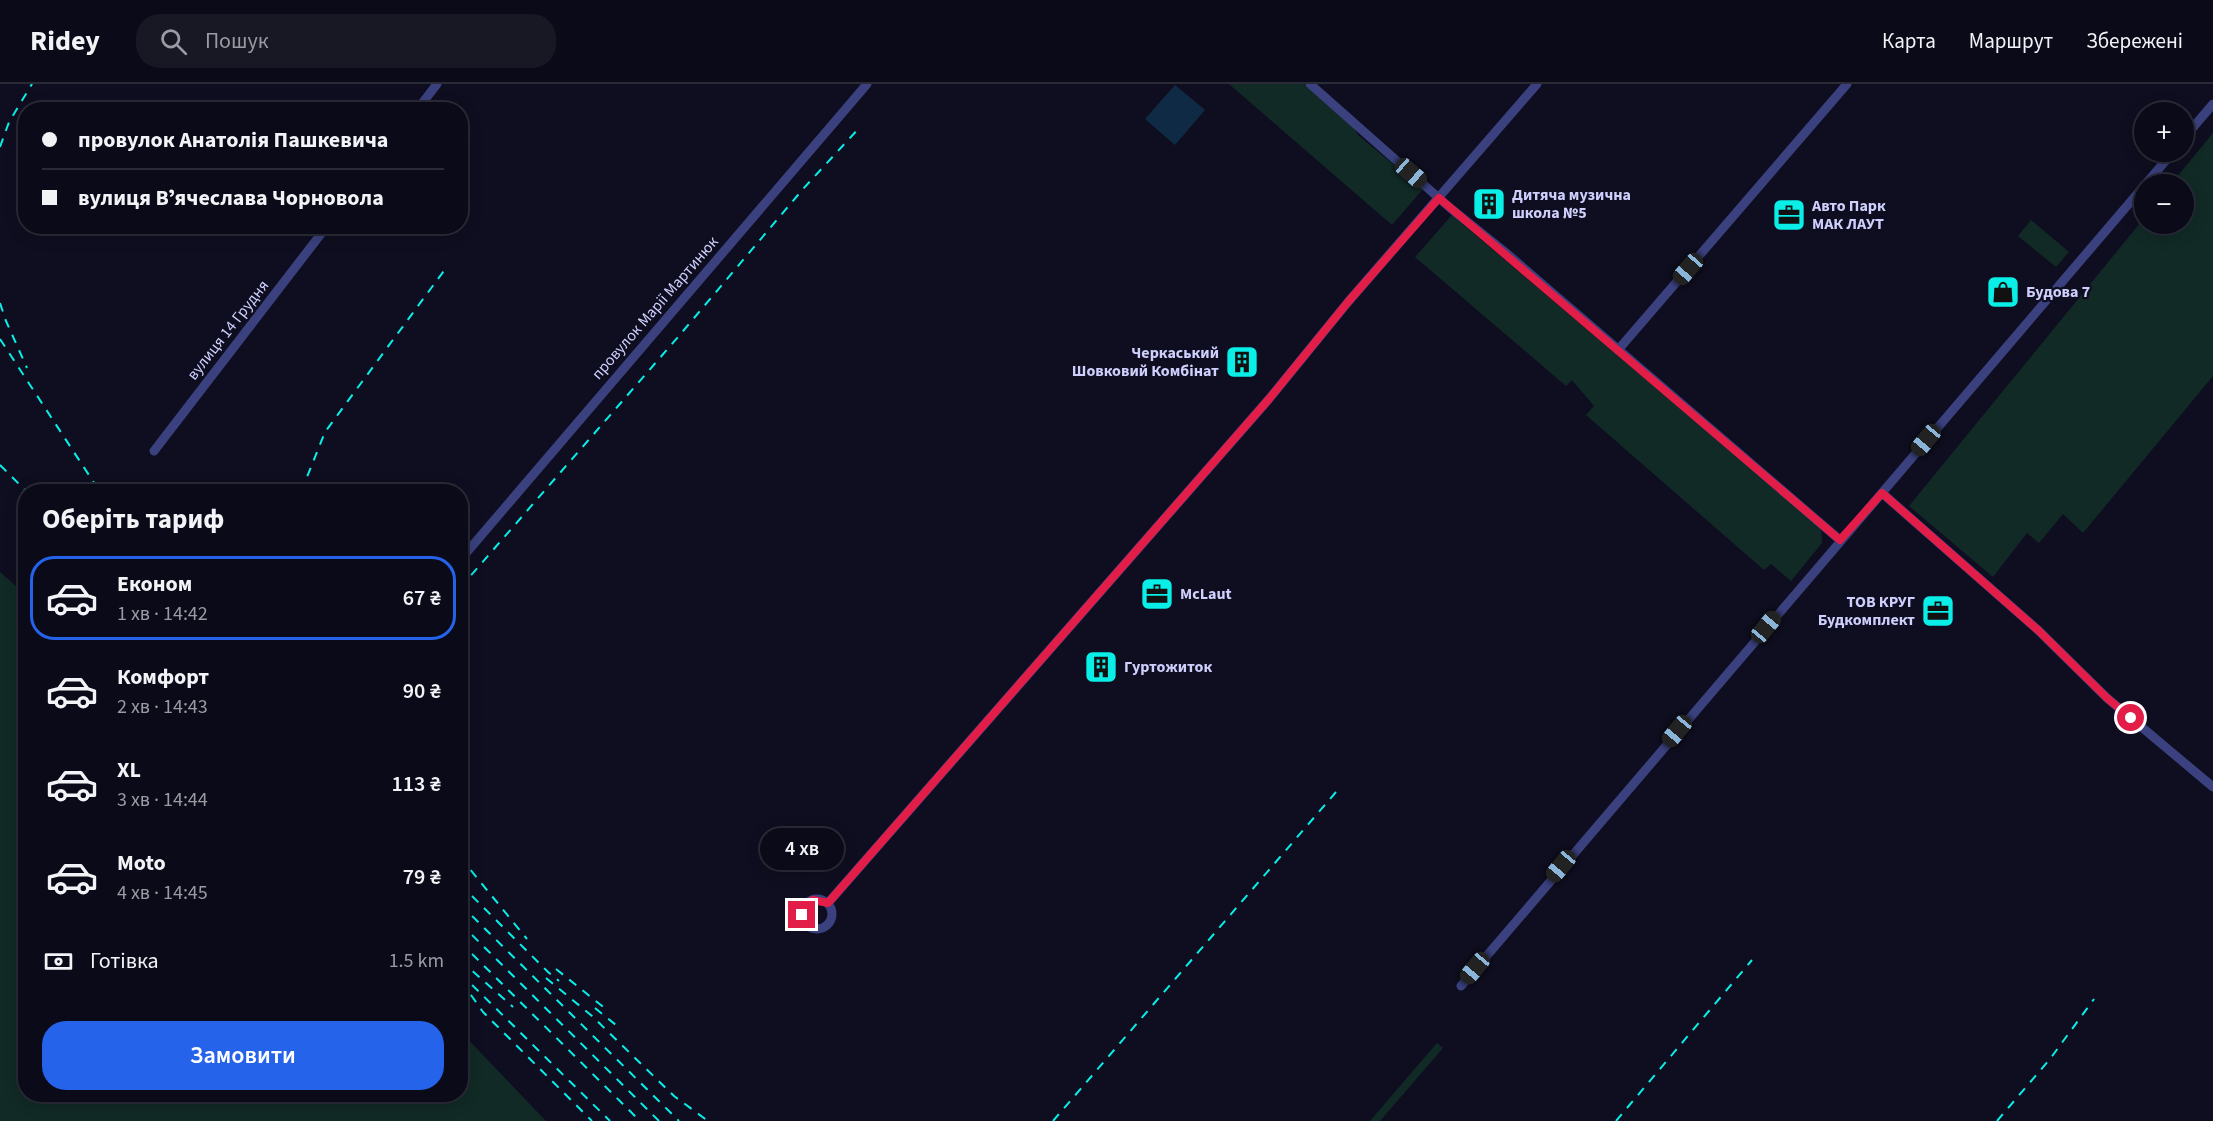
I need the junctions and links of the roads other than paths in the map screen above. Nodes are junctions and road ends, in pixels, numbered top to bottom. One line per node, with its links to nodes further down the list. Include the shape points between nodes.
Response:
1 (437, 84): 6 (street)
2 (867, 84): 16 (street, провулок Марії Мартинюк)
3 (1310, 84): 10 (street)
4 (1537, 84): 10 (street)
5 (1847, 84): 12 (street)
6 (423, 102)
7 (2213, 104): 8 (street)
8 (2194, 126)
9 (2164, 162): 14 (street)
10 (1439, 198): 12 (street); 18 (street, via 1269,399)
11 (321, 234): 13 (street, вулиця 14 Грудня)
12 (1618, 350): 15 (street)
13 (154, 451)
14 (1882, 493): 15 (street); 17 (street, via 2039,631 2107,698)
15 (1840, 540): 19 (street)
16 (468, 551)
17 (2213, 787)
18 (828, 903)
19 (1461, 986)

